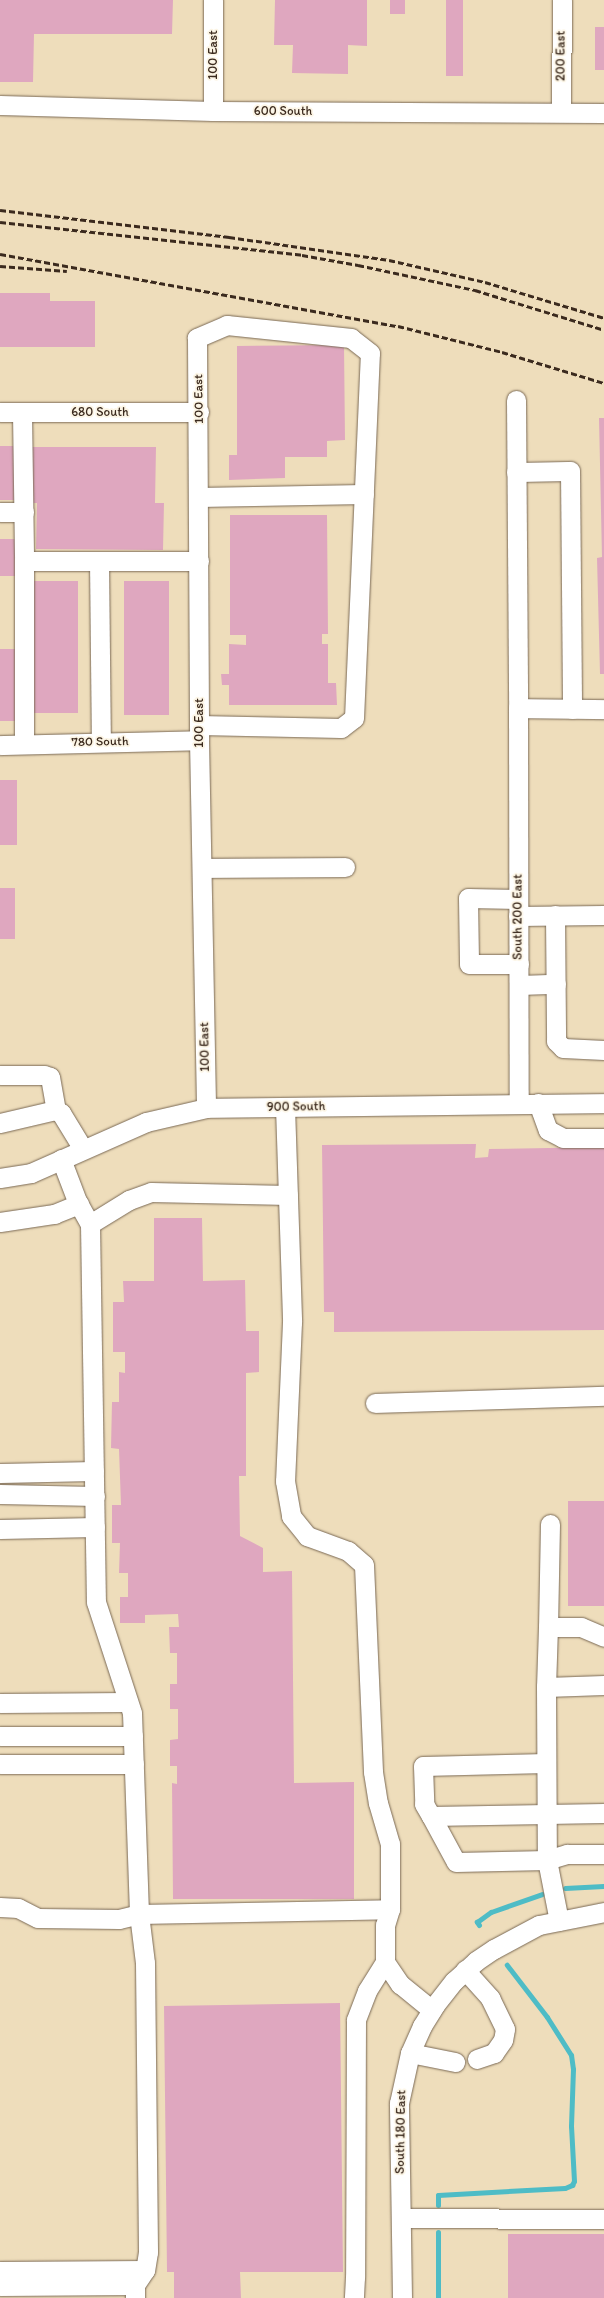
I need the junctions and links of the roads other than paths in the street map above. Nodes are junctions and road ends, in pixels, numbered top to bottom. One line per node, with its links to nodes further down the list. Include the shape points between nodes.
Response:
1 (213, 0): 4 (street, 100 East)
2 (562, 0): 5 (street, 200 East)
3 (0, 105): 4 (street, 600 South)
4 (213, 111): 5 (street, 600 South)
5 (564, 112): 6 (street, 600 South)
6 (604, 113)
7 (197, 338): 11 (street, 100 East); 13 (street, 780 South, via 227,325 351,338 370,353)
8 (516, 400): 12 (street, South 200 East)
9 (0, 412): 10 (street, 680 South)
10 (22, 412): 11 (street, 680 South); 16 (street)
11 (199, 412): 14 (street, 100 East)
12 (516, 472): 20 (street, South 200 East); 21 (street, via 570,471)
13 (364, 494): 14 (street); 23 (street, 780 South, via 354,718 342,728)
14 (199, 497): 19 (street, 100 East)
15 (0, 512): 16 (street)
16 (24, 512): 17 (street)
17 (24, 561): 18 (street); 25 (street)
18 (99, 561): 19 (street); 24 (street)
19 (199, 561): 23 (street, 100 East)
20 (518, 708): 21 (street); 29 (street, South 200 East)
21 (572, 709): 22 (street)
22 (604, 709)
23 (199, 732): 24 (street, 780 South); 28 (street, 100 East)
24 (101, 742): 25 (street, 780 South)
25 (24, 744): 26 (street, 780 South)
26 (0, 745)
27 (345, 867): 28 (street)
28 (202, 868): 41 (street, 100 East)
29 (518, 907): 30 (street); 32 (street, South 200 East); 32 (street, via 468,898 469,964)
30 (555, 915): 31 (street); 33 (street)
31 (604, 915)
32 (519, 964): 34 (street, South 200 East)
33 (556, 984): 34 (street); 35 (street, via 556,1041 559,1046)
34 (519, 985): 38 (street, South 200 East)
35 (604, 1050)
36 (0, 1075): 42 (street, via 50,1077)
37 (604, 1103): 39 (street, 900 South)
38 (519, 1104): 39 (street, 900 South); 40 (street, 900 South)
39 (538, 1104): 44 (street, via 548,1130 563,1138)
40 (285, 1107): 41 (street, 900 South); 48 (street)
41 (206, 1108): 45 (street, 900 South, via 146,1122)
42 (56, 1110): 43 (street); 45 (street, via 61,1113)
43 (0, 1123)
44 (604, 1138)
45 (83, 1149): 46 (street, 900 South)
46 (61, 1159): 47 (street, 900 South, via 31,1173); 49 (street)
47 (0, 1178)
48 (288, 1195): 51 (street, via 151,1192 129,1200); 78 (street, via 292,1322 285,1481 291,1516 307,1536 348,1551 364,1565 373,1772 378,1803 390,1844)
49 (79, 1204): 50 (street, via 54,1214); 51 (street)
50 (0, 1222)
51 (90, 1224): 54 (street)
52 (604, 1396): 53 (street)
53 (375, 1403)
54 (94, 1471): 55 (street); 57 (street)
55 (0, 1473)
56 (0, 1494): 57 (street)
57 (95, 1496): 59 (street)
58 (550, 1524): 61 (street)
59 (95, 1528): 60 (street); 65 (street, via 96,1602)
60 (0, 1529)
61 (548, 1627): 62 (street, via 582,1627); 64 (street)
62 (604, 1638)
63 (604, 1685): 64 (street)
64 (546, 1687): 69 (street)
65 (128, 1702): 66 (street); 68 (street, via 132,1713)
66 (0, 1704)
67 (0, 1736): 68 (street)
68 (133, 1736): 71 (street)
69 (546, 1763): 73 (street); 74 (street, via 423,1766 424,1804)
70 (0, 1764): 71 (street)
71 (134, 1764): 80 (street)
72 (604, 1813): 73 (street)
73 (546, 1815): 74 (street); 76 (street)
74 (431, 1816): 76 (street, via 456,1862)
75 (604, 1854): 76 (street, via 567,1854)
76 (547, 1860): 81 (street)
77 (0, 1907): 80 (street, via 18,1908 38,1918 119,1919)
78 (390, 1909): 80 (street); 82 (street, via 385,1925)
79 (604, 1912): 81 (street, South 180 East)
80 (139, 1914): 91 (street, via 145,1963 148,2252)
81 (559, 1920): 83 (street, South 180 East, via 539,1925 494,1949)
82 (385, 1962): 84 (street, via 400,1984); 93 (street, via 367,1990 356,2020)
83 (465, 1970): 84 (street, South 180 East); 86 (street, via 490,1998 505,2029 503,2040 494,2053)
84 (432, 2010): 85 (street, South 180 East)
85 (410, 2053): 87 (street); 88 (street, South 180 East, via 399,2103)
86 (477, 2059)
87 (455, 2062)
88 (401, 2218): 89 (street); 94 (street, South 180 East)
89 (604, 2219)
90 (0, 2270): 91 (street)
91 (138, 2284): 92 (street)
92 (0, 2286)
93 (354, 2298)
94 (402, 2298)

